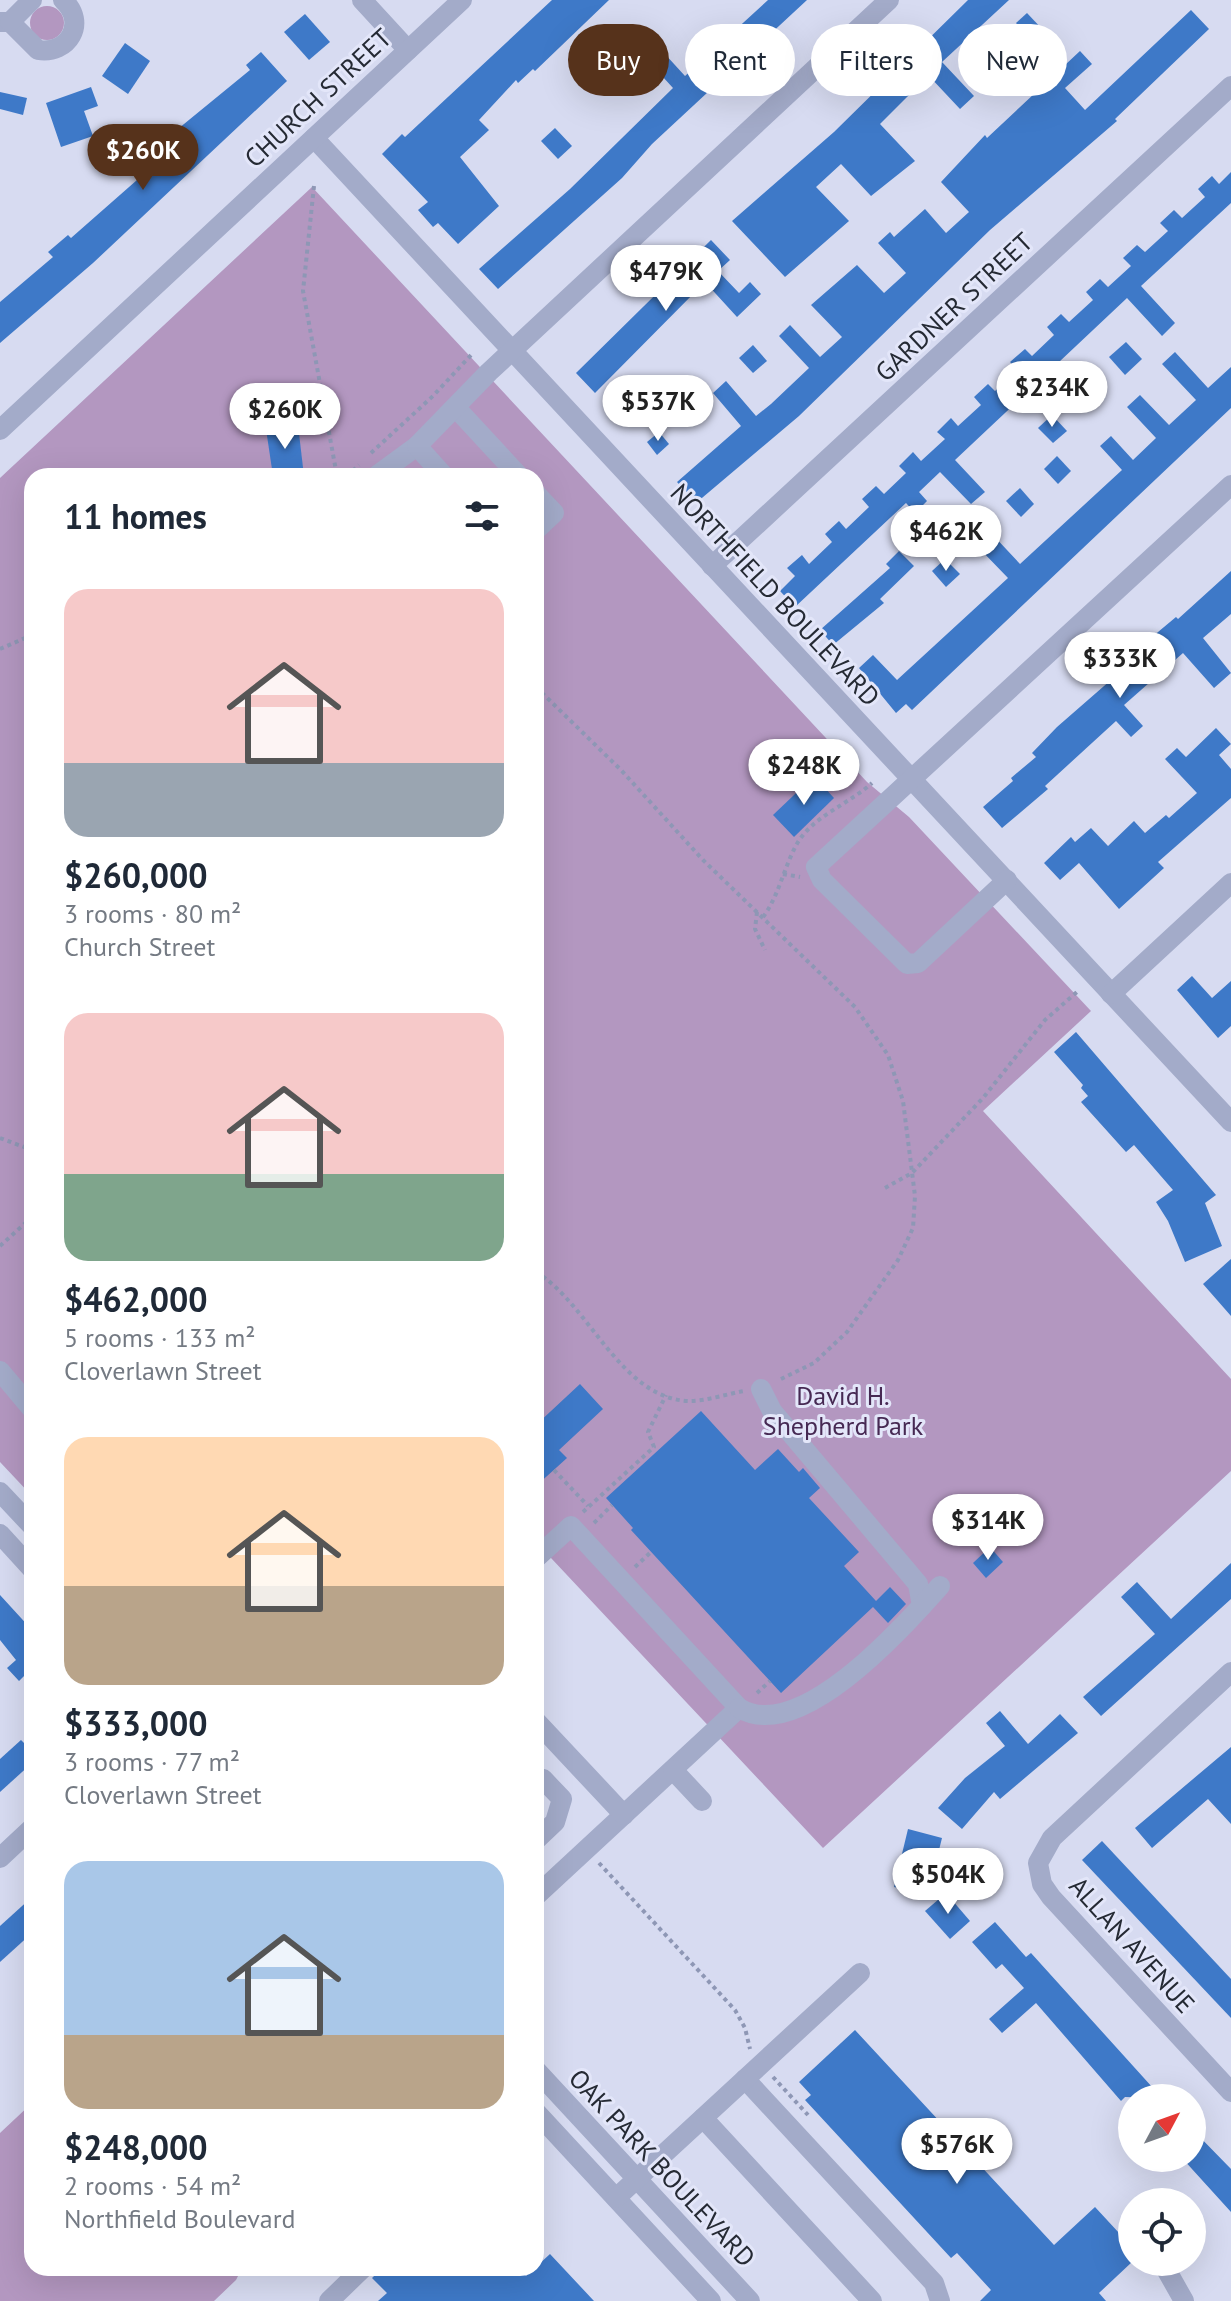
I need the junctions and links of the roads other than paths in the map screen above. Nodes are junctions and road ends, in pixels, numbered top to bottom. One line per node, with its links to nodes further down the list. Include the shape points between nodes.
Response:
1 (32, 0): 6 (street)
2 (63, 0): 6 (street, via 73,14 74,31 57,50 38,50)
3 (362, 0): 7 (street)
4 (462, 0): 7 (street, CHURCH STREET)
5 (889, 0): 10 (street)
6 (5, 22)
7 (408, 50): 9 (street, CHURCH STREET)
8 (1231, 86): 20 (street, GARDNER STREET)
9 (314, 138): 10 (street, NORTHFIELD BOULEVARD); 12 (street, CHURCH STREET)
10 (512, 351): 11 (street); 20 (street, NORTHFIELD BOULEVARD)
11 (457, 409): 13 (street); 16 (street)
12 (0, 430)
13 (417, 446): 14 (street); 15 (street)
14 (372, 468)
15 (437, 468)
16 (512, 468)
17 (1231, 485): 21 (street)
18 (544, 502): 19 (street, via 554,513)
19 (544, 522)
20 (712, 566): 21 (street, NORTHFIELD BOULEVARD)
21 (912, 780): 22 (street, NORTHFIELD BOULEVARD); 22 (street, via 816,867 822,880 907,964 918,963)
22 (1007, 880): 24 (street, NORTHFIELD BOULEVARD)
23 (1231, 883): 24 (street)
24 (1111, 994): 25 (street, NORTHFIELD BOULEVARD)
25 (1231, 1122)
26 (4, 1382): 28 (street)
27 (761, 1389): 35 (street, via 772,1411 918,1584)
28 (24, 1401)
29 (5, 1506): 30 (street)
30 (24, 1520)
31 (0, 1534): 33 (street)
32 (544, 1552): 37 (street, via 580,1527)
33 (24, 1560)
34 (940, 1586): 35 (street)
35 (922, 1606): 37 (street, via 877,1655 829,1691 779,1714 749,1714)
36 (1231, 1672): 50 (street, ALLAN AVENUE, via 1052,1838 1038,1863 1051,1897)
37 (744, 1704): 39 (street)
38 (544, 1730): 42 (street)
39 (673, 1770): 41 (street); 42 (street)
40 (544, 1780): 43 (street, via 562,1799 555,1822)
41 (702, 1801)
42 (624, 1815): 46 (street)
43 (544, 1832)
44 (24, 1836): 45 (street)
45 (0, 1858)
46 (544, 1889)
47 (860, 1973): 49 (street)
48 (544, 2079): 53 (street, OAK PARK BOULEVARD)
49 (745, 2079): 51 (street); 61 (street, via 934,2283)
50 (1227, 2080)
51 (703, 2118): 53 (street); 60 (street)
52 (544, 2125): 54 (street, OAK PARK BOULEVARD)
53 (637, 2179): 54 (street); 59 (street, OAK PARK BOULEVARD)
54 (616, 2198): 58 (street, OAK PARK BOULEVARD)
55 (355, 2276): 57 (street)
56 (1170, 2276): 62 (street)
57 (329, 2301)
58 (711, 2301)
59 (750, 2301)
60 (872, 2301)
61 (940, 2301)
62 (1184, 2301)

